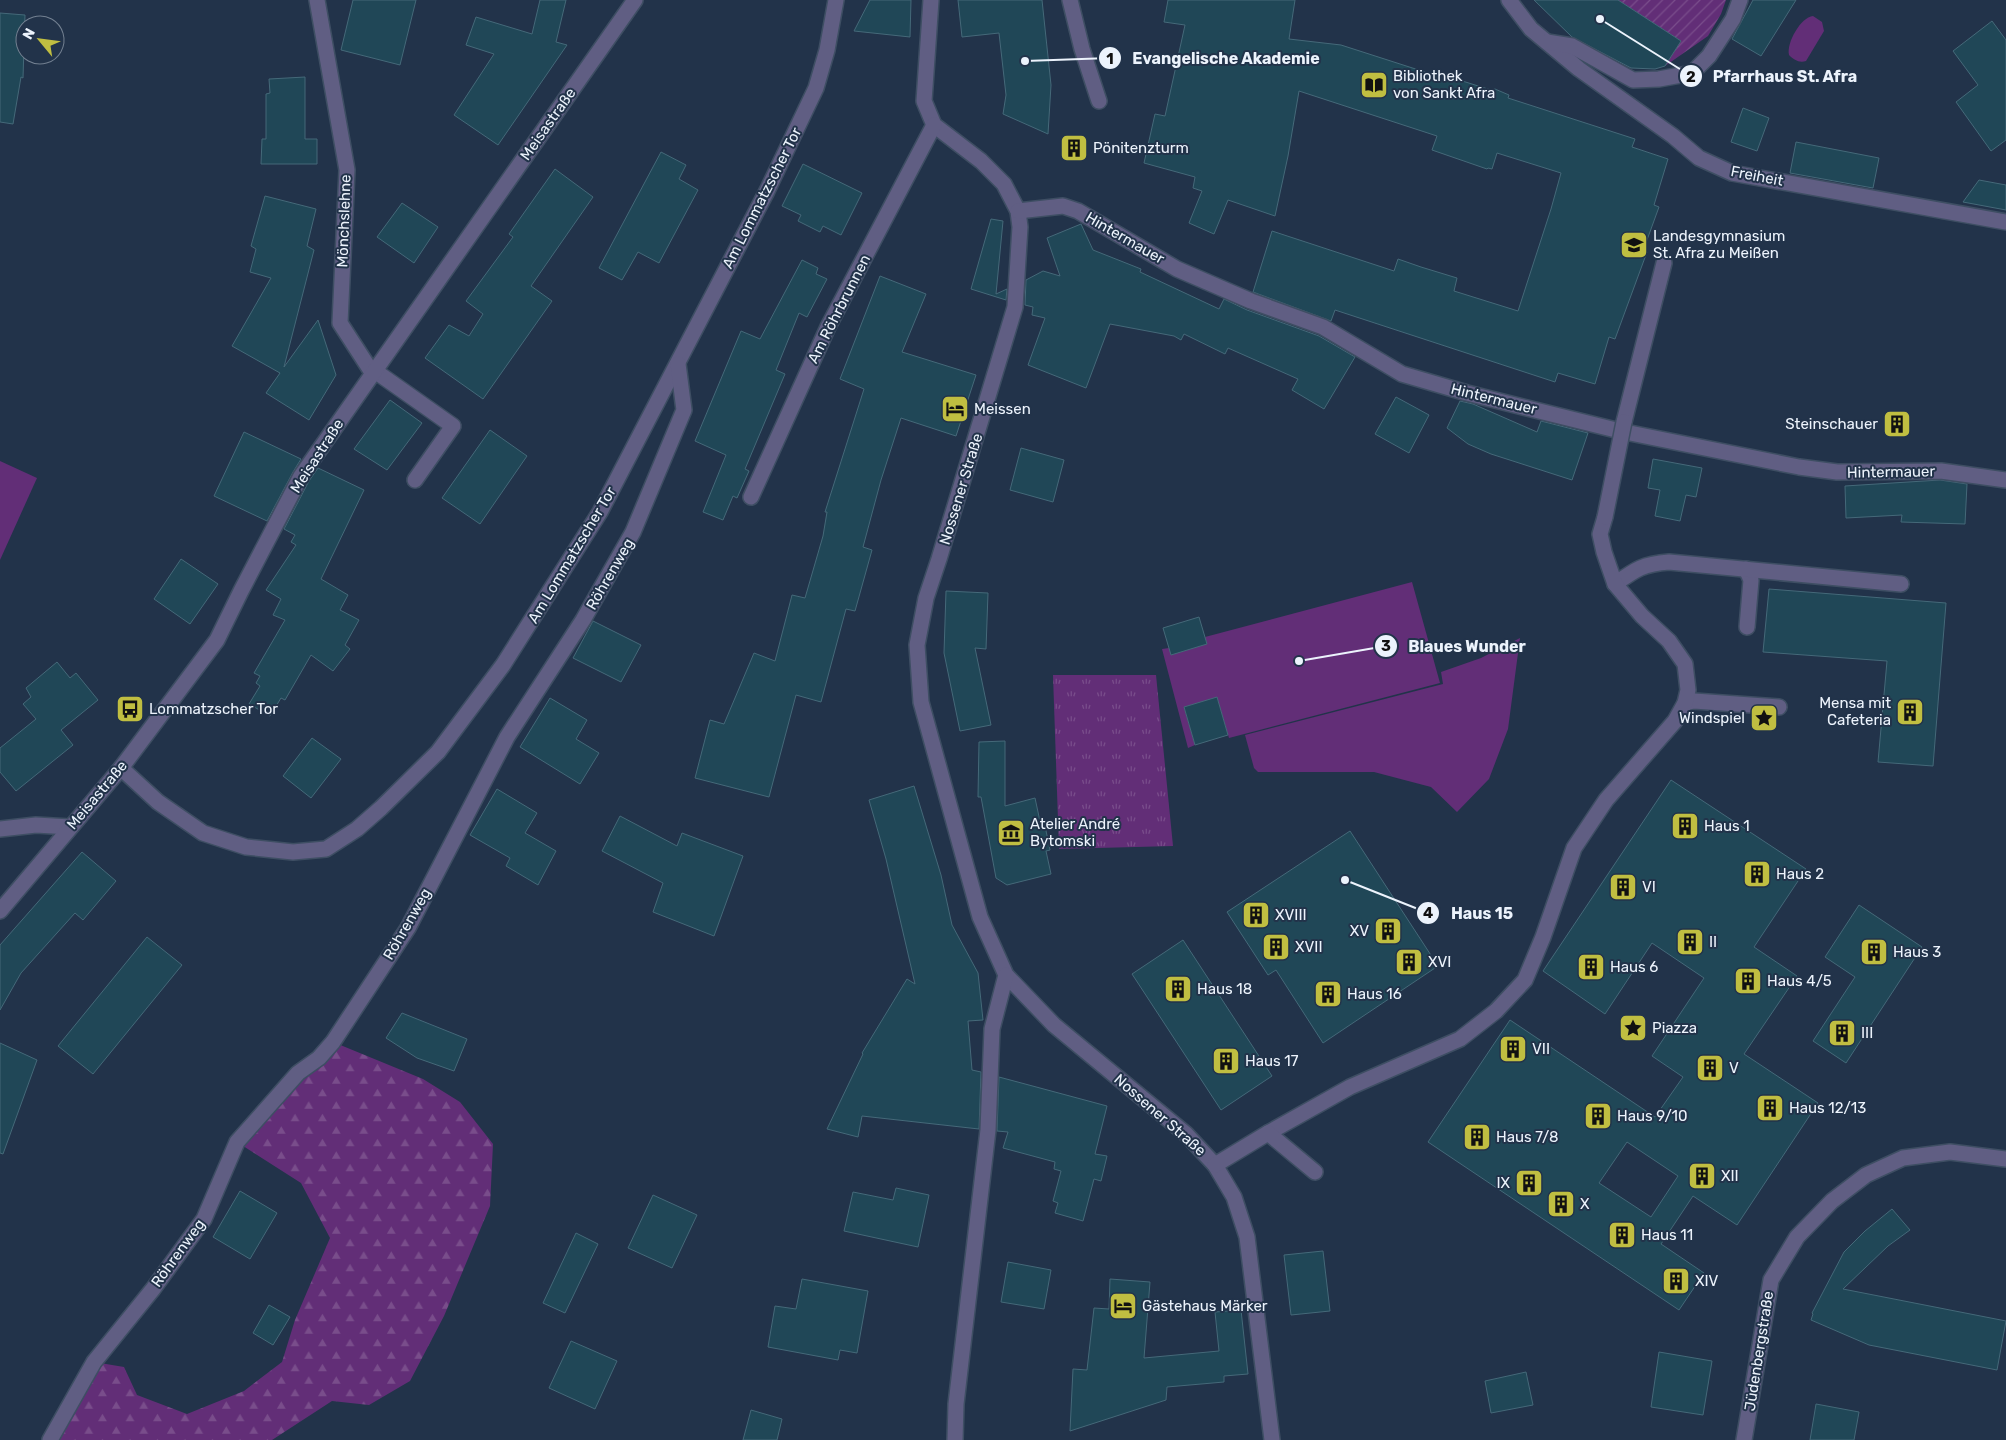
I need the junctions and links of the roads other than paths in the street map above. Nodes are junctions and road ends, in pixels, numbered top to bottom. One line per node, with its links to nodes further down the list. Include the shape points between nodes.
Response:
1 (317, 0): 15 (street, Mönchslehne, via 347,170 340,323)
2 (635, 0): 15 (street, Meisastraße)
3 (836, 0): 14 (street, Am Lommatzscher Tor, via 816,88)
4 (931, 0): 10 (street, Nossener Straße, via 924,101)
5 (1070, 0): 9 (street)
6 (1509, 0): 8 (street, Freiheit, via 1531,29)
7 (1740, 0): 8 (street, via 1733,18 1709,56 1692,73 1633,80 1572,46)
8 (1546, 42): 12 (street, Freiheit, via 1700,158 1732,173)
9 (1099, 101)
10 (934, 125): 11 (street, Nossener Straße, via 981,161 1004,184); 18 (street, Am Röhrbrunnen, via 828,327)
11 (1018, 211): 17 (street, Hintermauer, via 1063,206 1078,210 1177,269 1323,327 1402,374 1467,393 1620,431 1799,467 1837,472 1942,471); 29 (street, Nossener Straße, via 1020,227 1015,306 926,598 916,645 921,702 980,917)
12 (2006, 222)
13 (1664, 263): 20 (street, bridge, via 1600,534)
14 (678, 364): 25 (street, Am Lommatzscher Tor, via 600,512 503,665 438,752 357,829 326,849 294,852 246,847 203,833 158,802); 34 (street, Röhrenweg, via 684,410 633,532 583,620 507,737 408,928 333,1042 320,1058 298,1073 237,1142 204,1219 94,1362)
15 (374, 372): 16 (street, via 453,426); 25 (street, Meisastraße, via 301,476 217,640)
16 (415, 480)
17 (2006, 480)
18 (751, 497)
19 (1746, 569): 20 (street, via 1669,562 1648,564); 21 (street); 22 (street, via 1751,580)
20 (1615, 584): 23 (street, via 1669,641 1685,664 1688,690)
21 (1901, 584)
22 (1747, 627)
23 (1685, 703): 24 (street); 30 (street, via 1675,721 1606,800 1574,848 1525,980 1496,1012 1460,1040 1350,1087)
24 (1779, 708)
25 (121, 768): 26 (street, Meisastraße)
26 (70, 827): 27 (street, via 36,825); 28 (street, Meisastraße)
27 (0, 829)
28 (0, 911)
29 (1006, 975): 32 (street, Nossener Straße, via 1054,1026 1186,1134); 35 (street, via 992,1029 988,1130 956,1404)
30 (1268, 1133): 32 (street); 33 (street)
31 (2006, 1159): 37 (street, Jüdenbergstraße, via 1950,1152 1903,1158 1866,1174 1832,1200 1797,1237 1771,1280)
32 (1215, 1165): 36 (street, Nossener Straße, via 1234,1197 1247,1238)
33 (1315, 1172)
34 (50, 1440)
35 (955, 1440)
36 (1272, 1440)
37 (1744, 1440)

